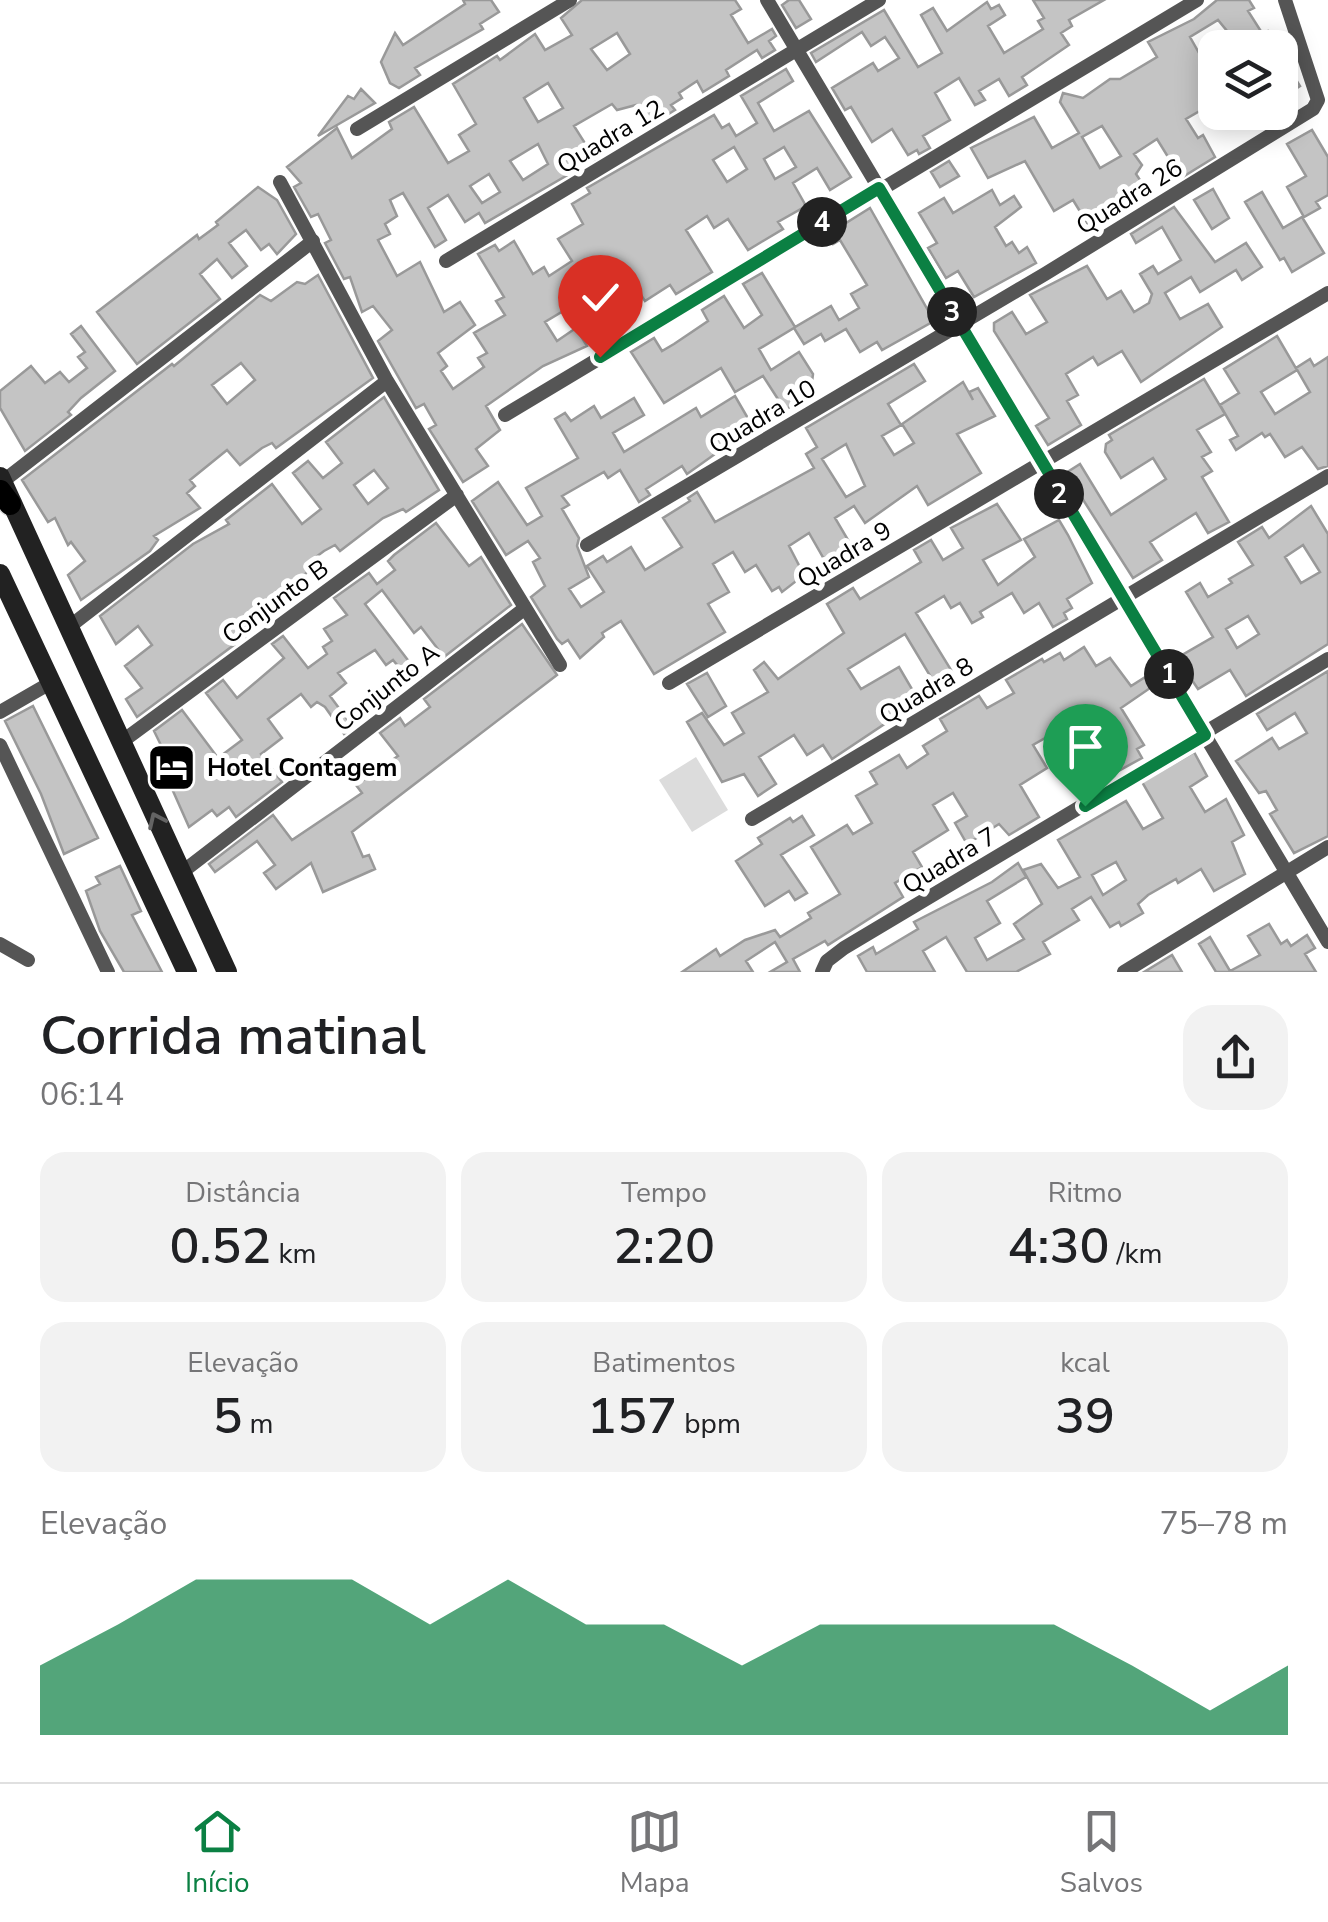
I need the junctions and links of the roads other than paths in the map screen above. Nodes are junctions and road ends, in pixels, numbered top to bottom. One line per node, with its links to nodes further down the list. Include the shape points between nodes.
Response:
1 (570, 0): 7 (street)
2 (767, 0): 6 (street)
3 (879, 0): 6 (street, Quadra 12)
4 (1197, 0): 9 (street)
5 (1285, 0): 13 (street, Quadra 26, via 1318,100 1313,109)
6 (797, 49): 9 (street); 11 (street, Quadra 12)
7 (357, 130)
8 (280, 182): 10 (street)
9 (879, 188): 13 (street); 15 (street)
10 (313, 241): 14 (street); 18 (street)
11 (446, 261)
12 (1328, 292): 16 (street, Quadra 9)
13 (960, 325): 16 (street); 20 (street, Quadra 10)
14 (387, 380): 19 (street); 24 (street)
15 (505, 414)
16 (1041, 464): 22 (street); 28 (street, Quadra 9)
17 (1328, 476): 22 (street, Quadra 8)
18 (3, 488): 24 (main road)
19 (457, 494): 23 (street); 34 (street, Conjunto B)
20 (586, 545)
21 (0, 574): 27 (main road)
22 (1123, 599): 31 (street); 36 (street, Quadra 8)
23 (524, 609): 26 (street); 38 (street, Conjunto A)
24 (69, 627): 30 (main road)
25 (1328, 659): 31 (street, Quadra 7)
26 (560, 666)
27 (52, 682): 29 (street); 32 (main road)
28 (669, 683)
29 (0, 712)
30 (108, 719): 32 (main road); 34 (main road)
31 (1205, 735): 39 (street); 43 (street, Quadra 7, via 844,948)
32 (75, 736): 35 (main road)
33 (0, 744): 44 (street)
34 (120, 744): 35 (main road); 38 (main road, one-way to 34)
35 (89, 766): 45 (main road)
36 (752, 819)
37 (1328, 848): 39 (street)
38 (181, 874): 46 (main road)
39 (1287, 874): 40 (street); 47 (street)
40 (1328, 942)
41 (0, 944): 42 (street)
42 (28, 960)
43 (822, 969)
44 (108, 972)
45 (187, 972)
46 (227, 972)
47 (1124, 972)

